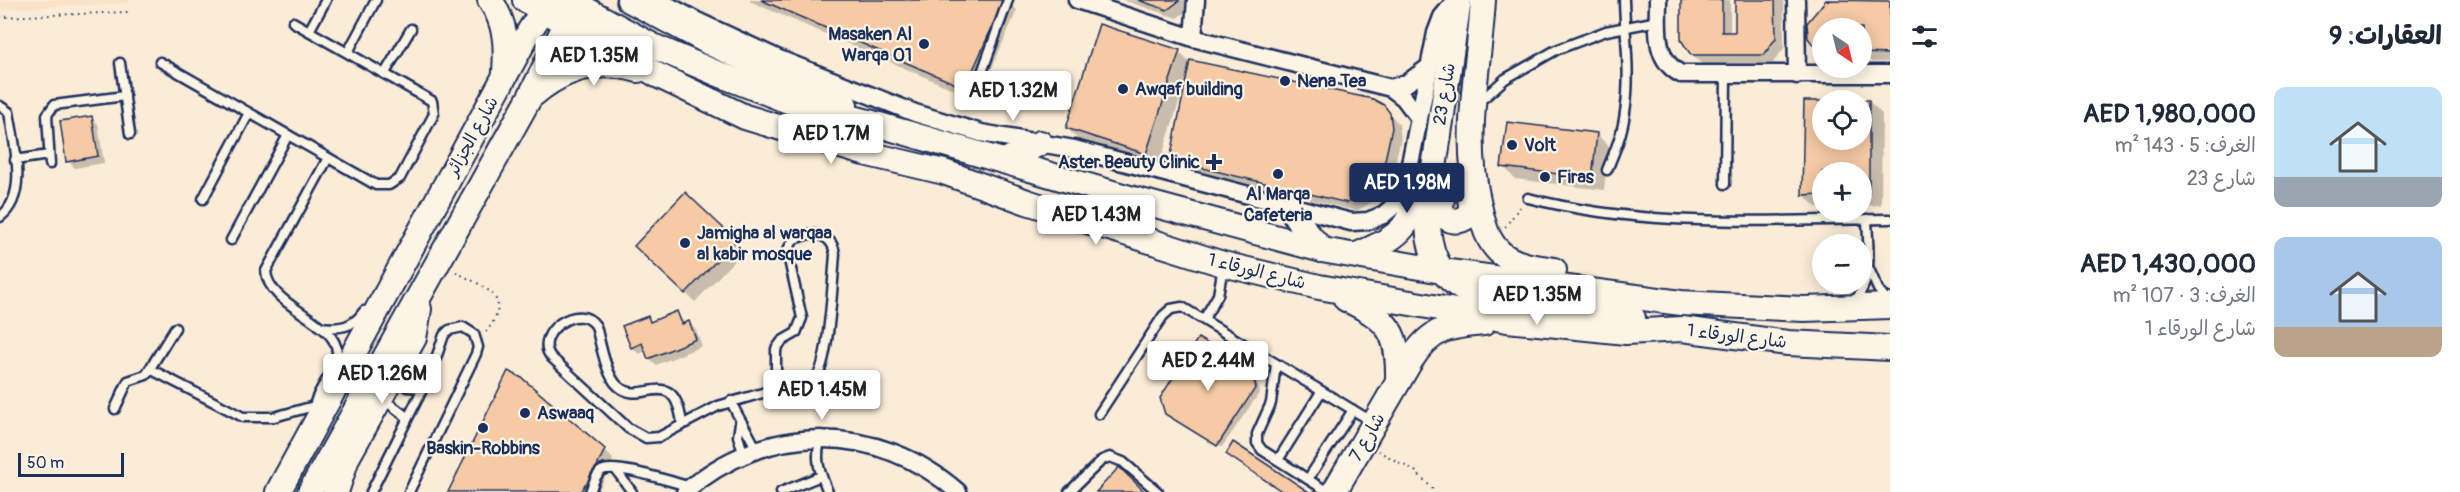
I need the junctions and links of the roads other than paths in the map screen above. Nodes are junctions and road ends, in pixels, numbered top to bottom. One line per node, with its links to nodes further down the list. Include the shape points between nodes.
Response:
1 (326, 0): 20 (lane)
2 (376, 0): 23 (lane)
3 (490, 0): 32 (street, via 504,29)
4 (629, 0): 42 (street, via 740,58)
5 (658, 0): 44 (street, via 779,59 869,95 981,133)
6 (1008, 0): 33 (lane)
7 (1077, 0): 21 (street)
8 (1196, 0): 21 (street)
9 (1458, 0): 22 (street, شارع 23); 26 (street, via 1438,24)
10 (1483, 0): 38 (street, شارع 23)
11 (1624, 0): 18 (lane)
12 (1658, 0): 16 (street)
13 (1796, 0): 31 (street)
14 (534, 5): 15 (street, شارع الجزائر, via 555,3); 32 (street, شارع الجزائر)
15 (568, 8): 29 (street, شارع الورقاء 1); 36 (street, شارع الجزائر); 42 (street, شارع الورقاء 1, via 583,7 653,46 800,104)
16 (1658, 21): 18 (lane); 30 (street, via 1661,54 1669,67 1689,76)
17 (293, 22): 20 (lane)
18 (1625, 26): 38 (lane, via 1556,50 1505,79); 49 (lane, via 1625,112)
19 (411, 29): 27 (lane)
20 (309, 31): 23 (lane)
21 (1193, 38): 34 (street)
22 (1452, 46): 38 (street, via 1450,135 1441,206 1447,218 1455,221 1467,216 1471,208 1464,165); 45 (street, شارع 23)
23 (348, 52): 27 (lane)
24 (160, 62): 39 (lane)
25 (120, 63): 35 (lane)
26 (1429, 67): 34 (street); 40 (street)
27 (385, 73): 46 (lane, via 429,97 435,110 400,178 380,186)
28 (1890, 74): 31 (street)
29 (657, 75): 36 (street, via 623,66 594,65 560,76); 61 (street, شارع الورقاء 1, via 745,117 944,172)
30 (1726, 75): 31 (street); 50 (lane)
31 (1797, 75)
32 (504, 77): 66 (street, شارع الجزائر)
33 (980, 78)
34 (1391, 88): 40 (street)
35 (125, 96): 41 (lane); 47 (lane, via 54,105 46,115 50,160)
36 (530, 97): 67 (street, شارع الجزائر)
37 (0, 106): 47 (lane, via 9,112)
38 (1472, 109): 68 (street, شارع 23, via 1474,187 1489,239 1502,254 1520,264 1632,284)
39 (249, 113): 43 (lane); 52 (lane)
40 (1419, 118): 53 (street, via 1405,189 1383,215 1351,222)
41 (130, 134)
42 (910, 134): 48 (street, شارع الورقاء 1)
43 (288, 135): 46 (lane); 58 (lane)
44 (1040, 143): 48 (street); 53 (street)
45 (1436, 146): 60 (street, via 1406,225 1386,243); 62 (street, شارع 23, via 1428,221 1431,245)
46 (328, 158): 73 (lane, via 266,271 270,283 284,299)
47 (15, 159): 54 (lane, via 17,193)
48 (1005, 161): 59 (street, شارع الورقاء 1)
49 (1607, 170)
50 (1725, 184)
51 (1528, 198): 57 (lane, via 1646,219)
52 (203, 199)
53 (1290, 207): 59 (street)
54 (0, 218)
55 (1872, 219): 56 (lane)
56 (1890, 219)
57 (1812, 220)
58 (231, 240)
59 (1322, 249): 60 (street, شارع الورقاء 1)
60 (1357, 255): 62 (street, شارع الورقاء 1)
61 (1223, 264): 64 (street, شارع الورقاء 1); 71 (lane, via 1218,295)
62 (1442, 271): 68 (street, شارع الورقاء 1); 75 (street, شارع 23, via 1454,284 1475,296 1626,316)
63 (1872, 276): 69 (lane)
64 (1319, 286): 72 (street, شارع الورقاء 1); 80 (street, via 1383,320 1396,346)
65 (1859, 294): 70 (lane)
66 (376, 298): 73 (lane, via 348,326); 88 (street, شارع الجزائر)
67 (417, 298): 79 (street, via 414,338); 102 (street, شارع الجزائر)
68 (1681, 303): 70 (street, شارع الورقاء 1)
69 (1890, 305): 70 (street, شارع الورقاء 1)
70 (1849, 308)
71 (1204, 319): 77 (lane); 89 (lane, via 1182,307 1166,312)
72 (1507, 320): 75 (street, شارع الورقاء 1, via 1626,332); 80 (street, شارع 7, via 1462,324 1436,333 1416,352)
73 (320, 327): 88 (lane, via 334,342 337,353 316,397)
74 (174, 328): 78 (lane)
75 (1668, 330): 76 (street, شارع الورقاء 1, via 1698,330 1788,343)
76 (1890, 348)
77 (1276, 364): 83 (lane); 96 (lane, via 1271,403 1257,439 1262,450)
78 (150, 369): 86 (lane, via 143,377 128,381); 88 (lane, via 243,417)
79 (394, 375): 81 (lane, via 407,387); 85 (street)
80 (1398, 382): 93 (street, شارع 7)
81 (422, 388): 90 (lane); 105 (lane, via 444,335 449,330 469,329 477,340 476,354)
82 (776, 388): 82 (lane, via 810,381 822,368 835,254 829,240 820,235 799,236 788,247 802,318 796,333 776,349); 84 (lane)
83 (1321, 392): 87 (lane); 96 (lane)
84 (731, 401): 91 (lane); 92 (lane)
85 (379, 402): 90 (lane, via 391,405); 103 (street, via 347,458)
86 (115, 409)
87 (1353, 410): 93 (lane); 99 (lane)
88 (315, 414): 101 (street, شارع الجزائر)
89 (1099, 414)
90 (407, 417): 104 (lane)
91 (682, 423): 91 (lane, via 653,438 634,433 551,357 545,346 547,338 578,315 590,319 596,326 614,382 634,393 657,389 668,392 680,406)
92 (740, 423): 95 (lane, via 750,435); 95 (lane, via 738,436)
93 (1370, 433): 114 (street, شارع 7)
94 (821, 438): 95 (street, via 793,441); 98 (lane, via 817,457); 110 (street, via 865,443 900,454 932,471)
95 (751, 454): 100 (street, via 718,469)
96 (1278, 460): 99 (lane)
97 (616, 470): 100 (lane, via 649,475); 106 (lane, via 600,472); 107 (lane)
98 (821, 476): 108 (lane); 109 (lane)
99 (1308, 479): 113 (lane)
100 (692, 490)
101 (278, 492)
102 (310, 492)
103 (336, 492)
104 (371, 492)
105 (409, 492)
106 (590, 492)
107 (632, 492)
108 (781, 492)
109 (828, 492)
110 (958, 492)
111 (1069, 492): 112 (lane, via 1110,457 1123,462)
112 (1158, 492)
113 (1328, 492)
114 (1334, 492)

